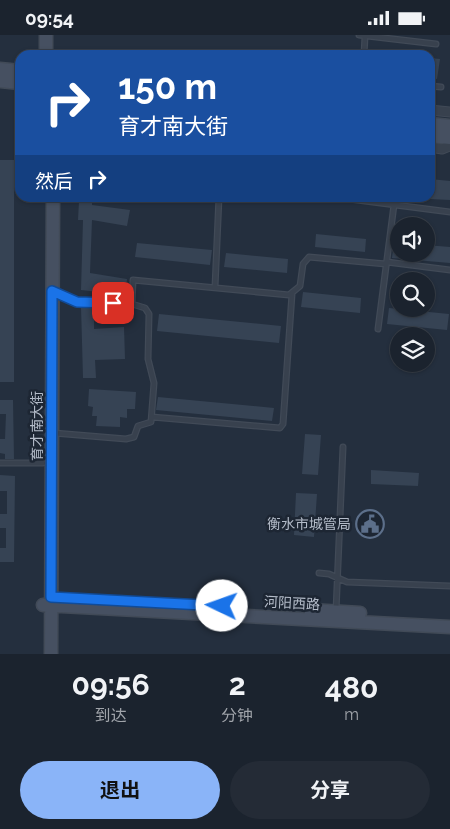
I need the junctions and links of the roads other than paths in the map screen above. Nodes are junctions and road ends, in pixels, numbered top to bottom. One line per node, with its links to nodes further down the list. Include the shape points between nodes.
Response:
1 (46, 35): 6 (main road)
2 (54, 35): 7 (main road)
3 (359, 35): 4 (lane)
4 (365, 36): 5 (lane); 8 (lane)
5 (436, 43)
6 (46, 50)
7 (54, 50)
8 (364, 50)
9 (0, 69): 10 (main road)
10 (15, 70)
11 (0, 81): 12 (main road)
12 (15, 82)
13 (435, 86): 14 (lane)
14 (441, 87)
15 (435, 110): 16 (street)
16 (450, 112)
17 (435, 124): 18 (main road)
18 (450, 126)
19 (435, 136): 20 (main road)
20 (450, 138)
21 (450, 146): 22 (street)
22 (435, 148)
23 (45, 202): 41 (main road, 育才南大街)
24 (53, 202): 33 (main road, 育才南大街)
25 (219, 202): 32 (lane)
26 (372, 202): 28 (lane)
27 (394, 202): 28 (lane)
28 (394, 205): 29 (lane); 30 (lane)
29 (450, 212)
30 (387, 263): 31 (lane); 34 (lane, via 309,257 303,264 300,286); 36 (lane)
31 (450, 270)
32 (215, 287): 34 (lane); 35 (lane, via 133,280)
33 (52, 291): 35 (lane, via 77,302); 38 (main road, 育才南大街)
34 (292, 294): 37 (lane, via 283,424 280,427)
35 (132, 304): 37 (lane, via 145,308 149,314 148,359 154,383)
36 (378, 329)
37 (152, 417): 38 (lane, via 150,422 138,426 131,439)
38 (52, 433): 45 (main road, 育才南大街)
39 (343, 447): 43 (lane)
40 (0, 463): 41 (lane)
41 (44, 463): 45 (main road, 育才南大街)
42 (319, 573): 43 (lane)
43 (337, 579): 44 (lane); 46 (lane)
44 (450, 586)
45 (47, 601): 46 (main road, 河阳西路); 48 (main road, 河阳西路); 49 (main road, 育才南大街); 50 (main road, 育才南大街)
46 (336, 612): 47 (main road, 河阳西路)
47 (450, 618)
48 (450, 627)
49 (42, 654)
50 (50, 654)

